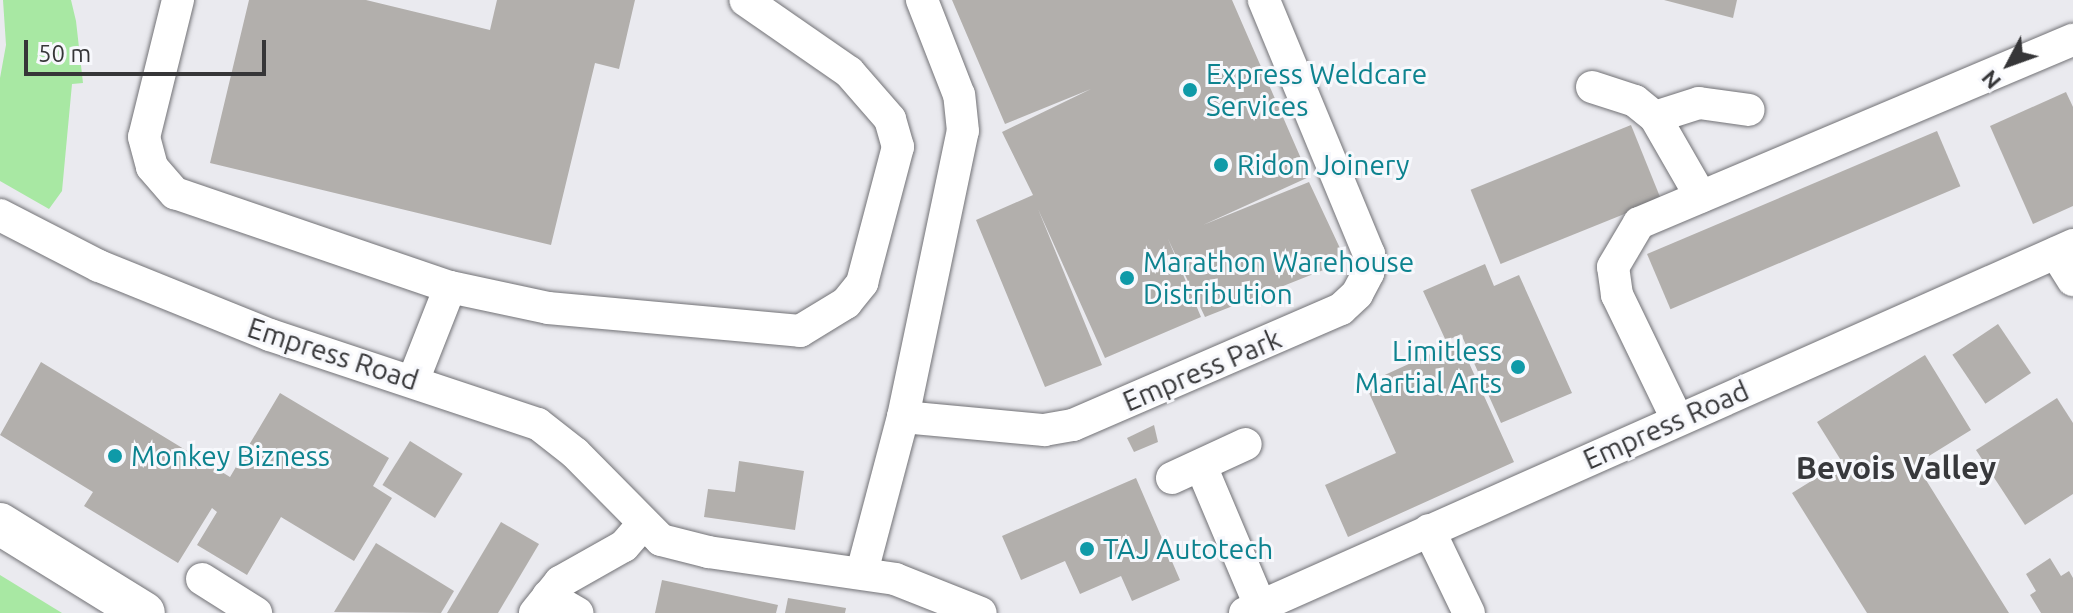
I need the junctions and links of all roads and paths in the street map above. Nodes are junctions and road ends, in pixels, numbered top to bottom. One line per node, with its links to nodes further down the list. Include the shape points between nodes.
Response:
1 (178, 0): 13 (street, via 144,137 152,167 175,193)
2 (745, 0): 13 (street, via 849,72 890,119 898,147 862,283 846,303 800,331 548,308)
3 (922, 0): 15 (street, via 959,95 963,131)
4 (1264, 0): 15 (street, Empress Park, via 1369,254 1368,273 1357,294 1341,309 1073,425 1044,430)
5 (2073, 40): 9 (street)
6 (1592, 87): 8 (street, via 1635,101)
7 (1749, 110): 8 (street, via 1699,103)
8 (1655, 117): 9 (street)
9 (1701, 197): 16 (street, via 1639,223 1613,267 1617,295)
10 (0, 215): 14 (street, Empress Road, via 163,293 270,335)
11 (2064, 249): 12 (street); 16 (street, Empress Road)
12 (2073, 280)
13 (450, 287): 14 (street)
14 (413, 381): 19 (street, Empress Road, via 538,424 575,453)
15 (903, 417): 21 (street)
16 (1677, 419): 20 (street, Empress Road)
17 (1246, 444): 24 (street, Empress Road, via 1186,472)
18 (0, 524): 25 (main road)
19 (642, 525): 21 (street, Empress Road, via 682,548); 23 (street, via 624,546 570,574)
20 (1429, 530): 24 (street, Empress Road); 29 (street)
21 (862, 572): 28 (street, Empress Road, via 895,579)
22 (202, 579): 26 (street)
23 (542, 604): 27 (street)
24 (1252, 610)
25 (144, 613)
26 (256, 613)
27 (577, 613)
28 (981, 613)
29 (1469, 613)

